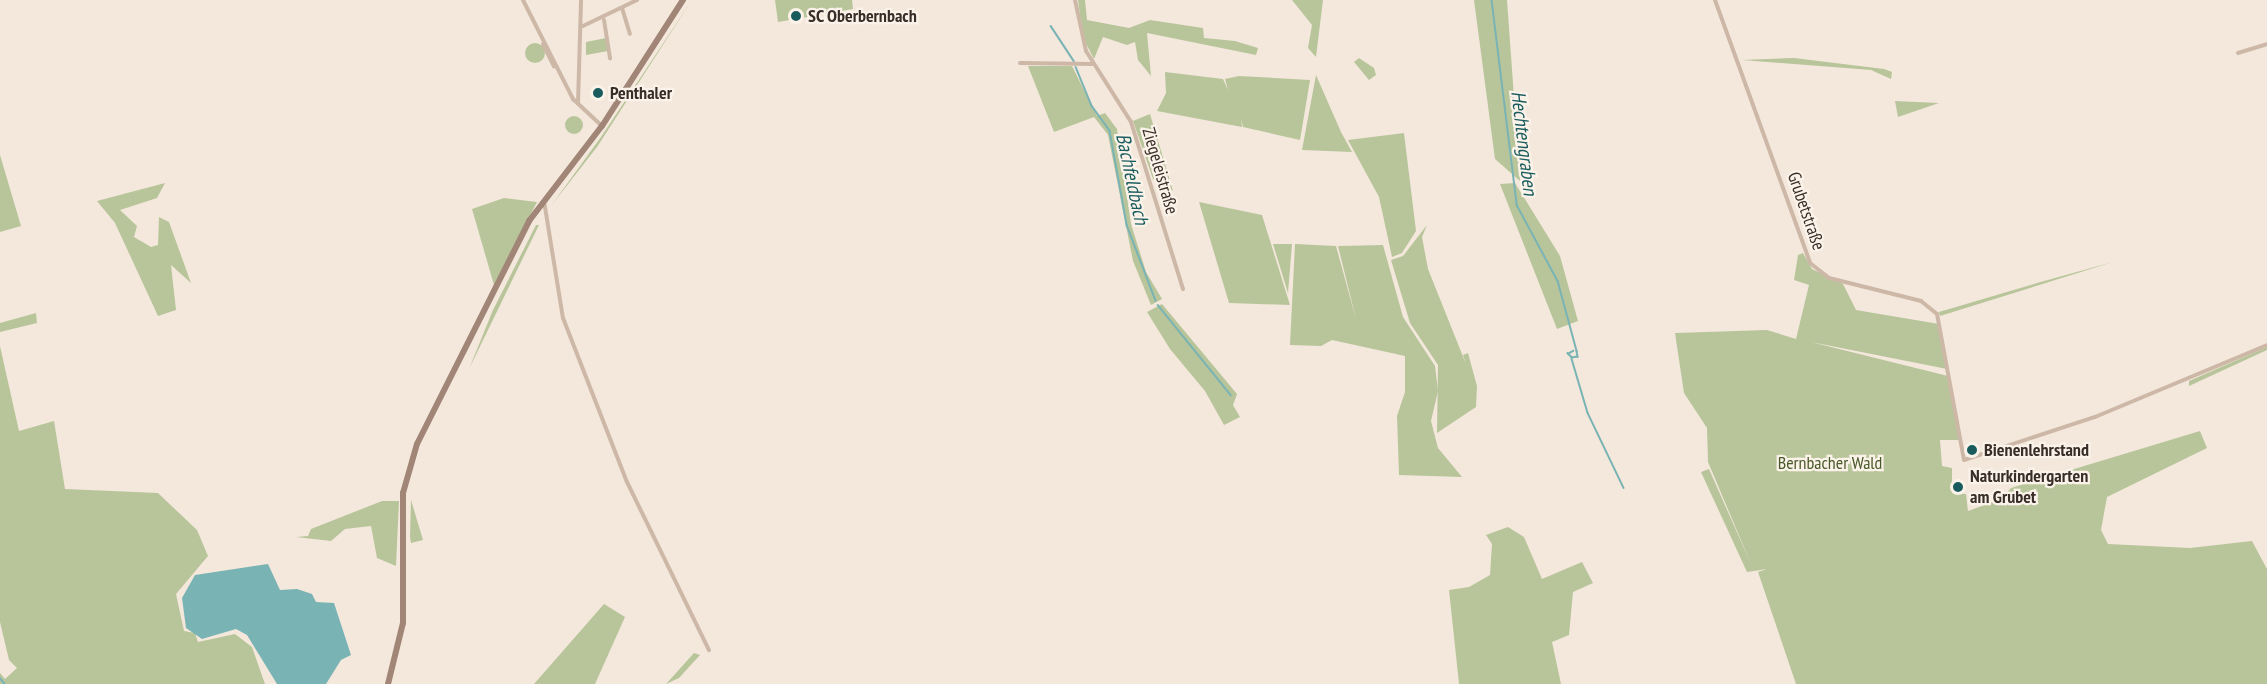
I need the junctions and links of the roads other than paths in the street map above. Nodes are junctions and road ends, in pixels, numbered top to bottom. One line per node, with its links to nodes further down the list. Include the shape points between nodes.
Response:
1 (523, 0): 16 (street, via 555,67)
2 (581, 0): 9 (street)
3 (637, 0): 7 (street)
4 (683, 0): 17 (main road)
5 (1075, 0): 15 (street, Ziegeleistraße, via 1081,38)
6 (1715, 0): 20 (street, Grubetstraße, via 1810,263 1829,278 1909,297 1935,312 1945,336 1965,460 2001,450)
7 (622, 8): 8 (street); 10 (street)
8 (604, 20): 9 (street); 13 (street)
9 (583, 26): 16 (street)
10 (630, 34)
11 (2267, 44): 12 (street)
12 (2238, 54)
13 (610, 59)
14 (1020, 63): 15 (street)
15 (1093, 64): 19 (street, Ziegeleistraße, via 1131,122)
16 (578, 104): 17 (street)
17 (600, 128): 18 (main road)
18 (543, 200): 21 (street, via 563,318 627,482); 22 (main road, via 414,454 401,516 403,623)
19 (1183, 289)
20 (2267, 345)
21 (709, 651)
22 (388, 684)

